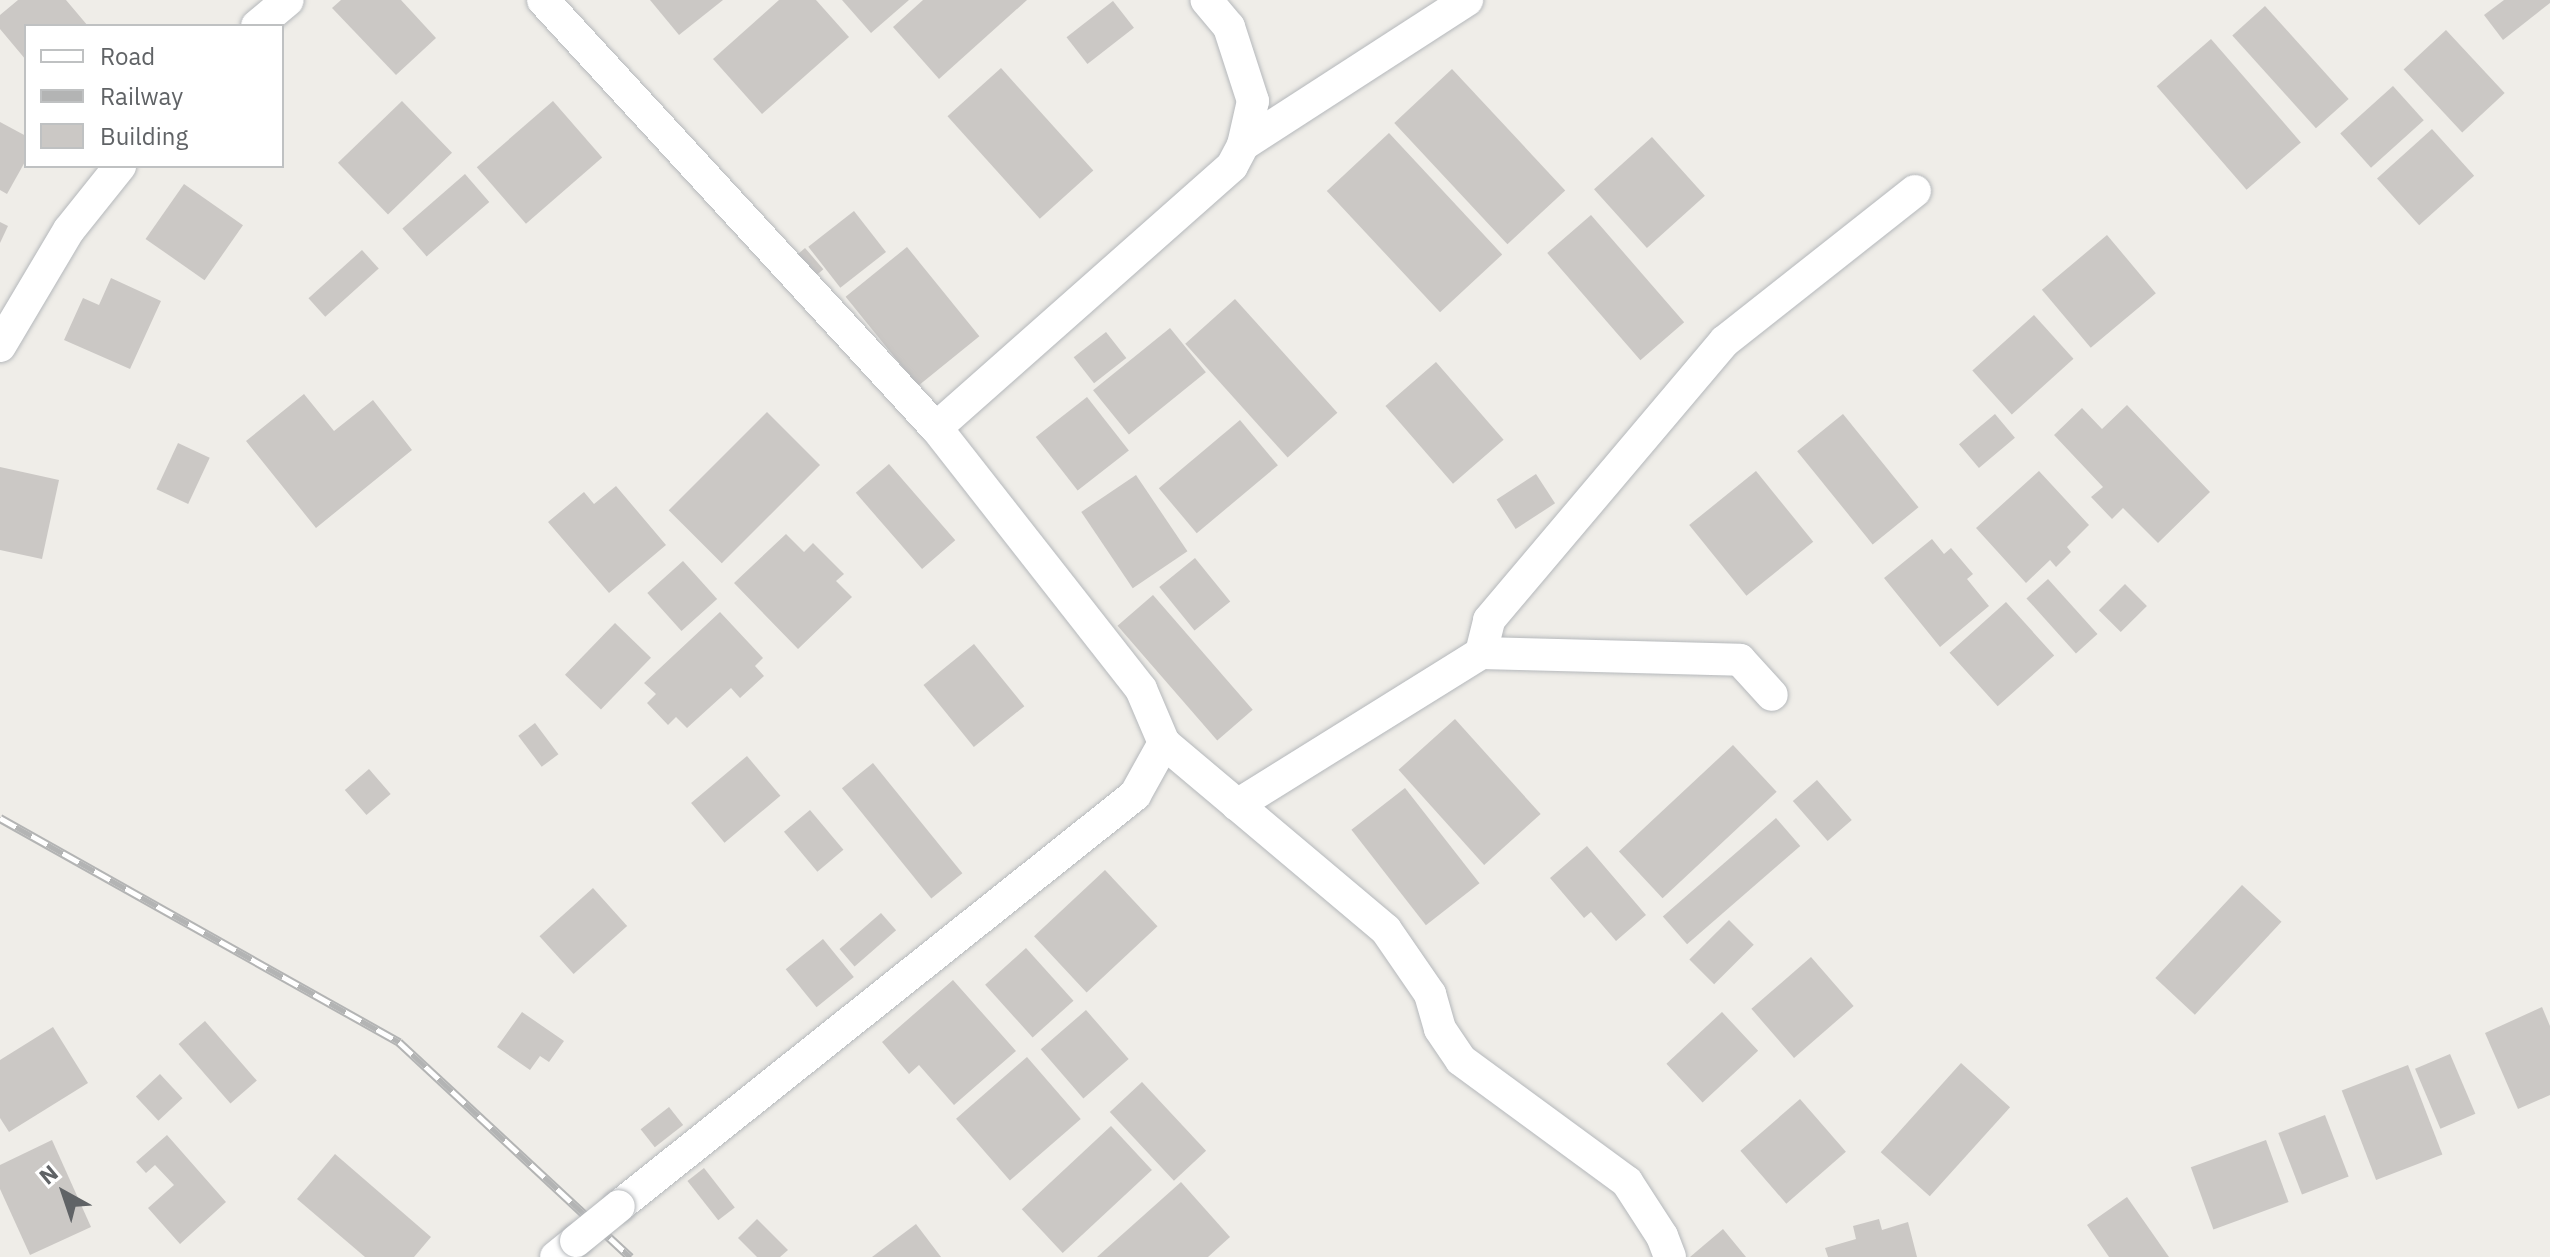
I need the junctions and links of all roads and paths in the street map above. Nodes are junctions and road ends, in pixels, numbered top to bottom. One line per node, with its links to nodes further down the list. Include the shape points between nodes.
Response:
1 (288, 0): 5 (street)
2 (543, 0): 10 (street)
3 (1206, 0): 6 (street, via 1229,27 1253,101)
4 (1467, 0): 6 (street)
5 (259, 24)
6 (1243, 145): 10 (street, via 1232,166 1166,227)
7 (118, 168): 9 (street, via 69,230)
8 (1915, 191): 11 (street, via 1725,341 1489,620)
9 (0, 346)
10 (936, 428): 13 (street, via 1141,689)
11 (1481, 653): 12 (street, via 1740,660); 14 (street)
12 (1772, 695)
13 (1164, 743): 14 (street); 15 (street, bridge, via 1135,795)
14 (1237, 805): 16 (street, via 1386,930 1430,994 1440,1029 1461,1060 1627,1182)
15 (566, 1249)
16 (1670, 1257)

